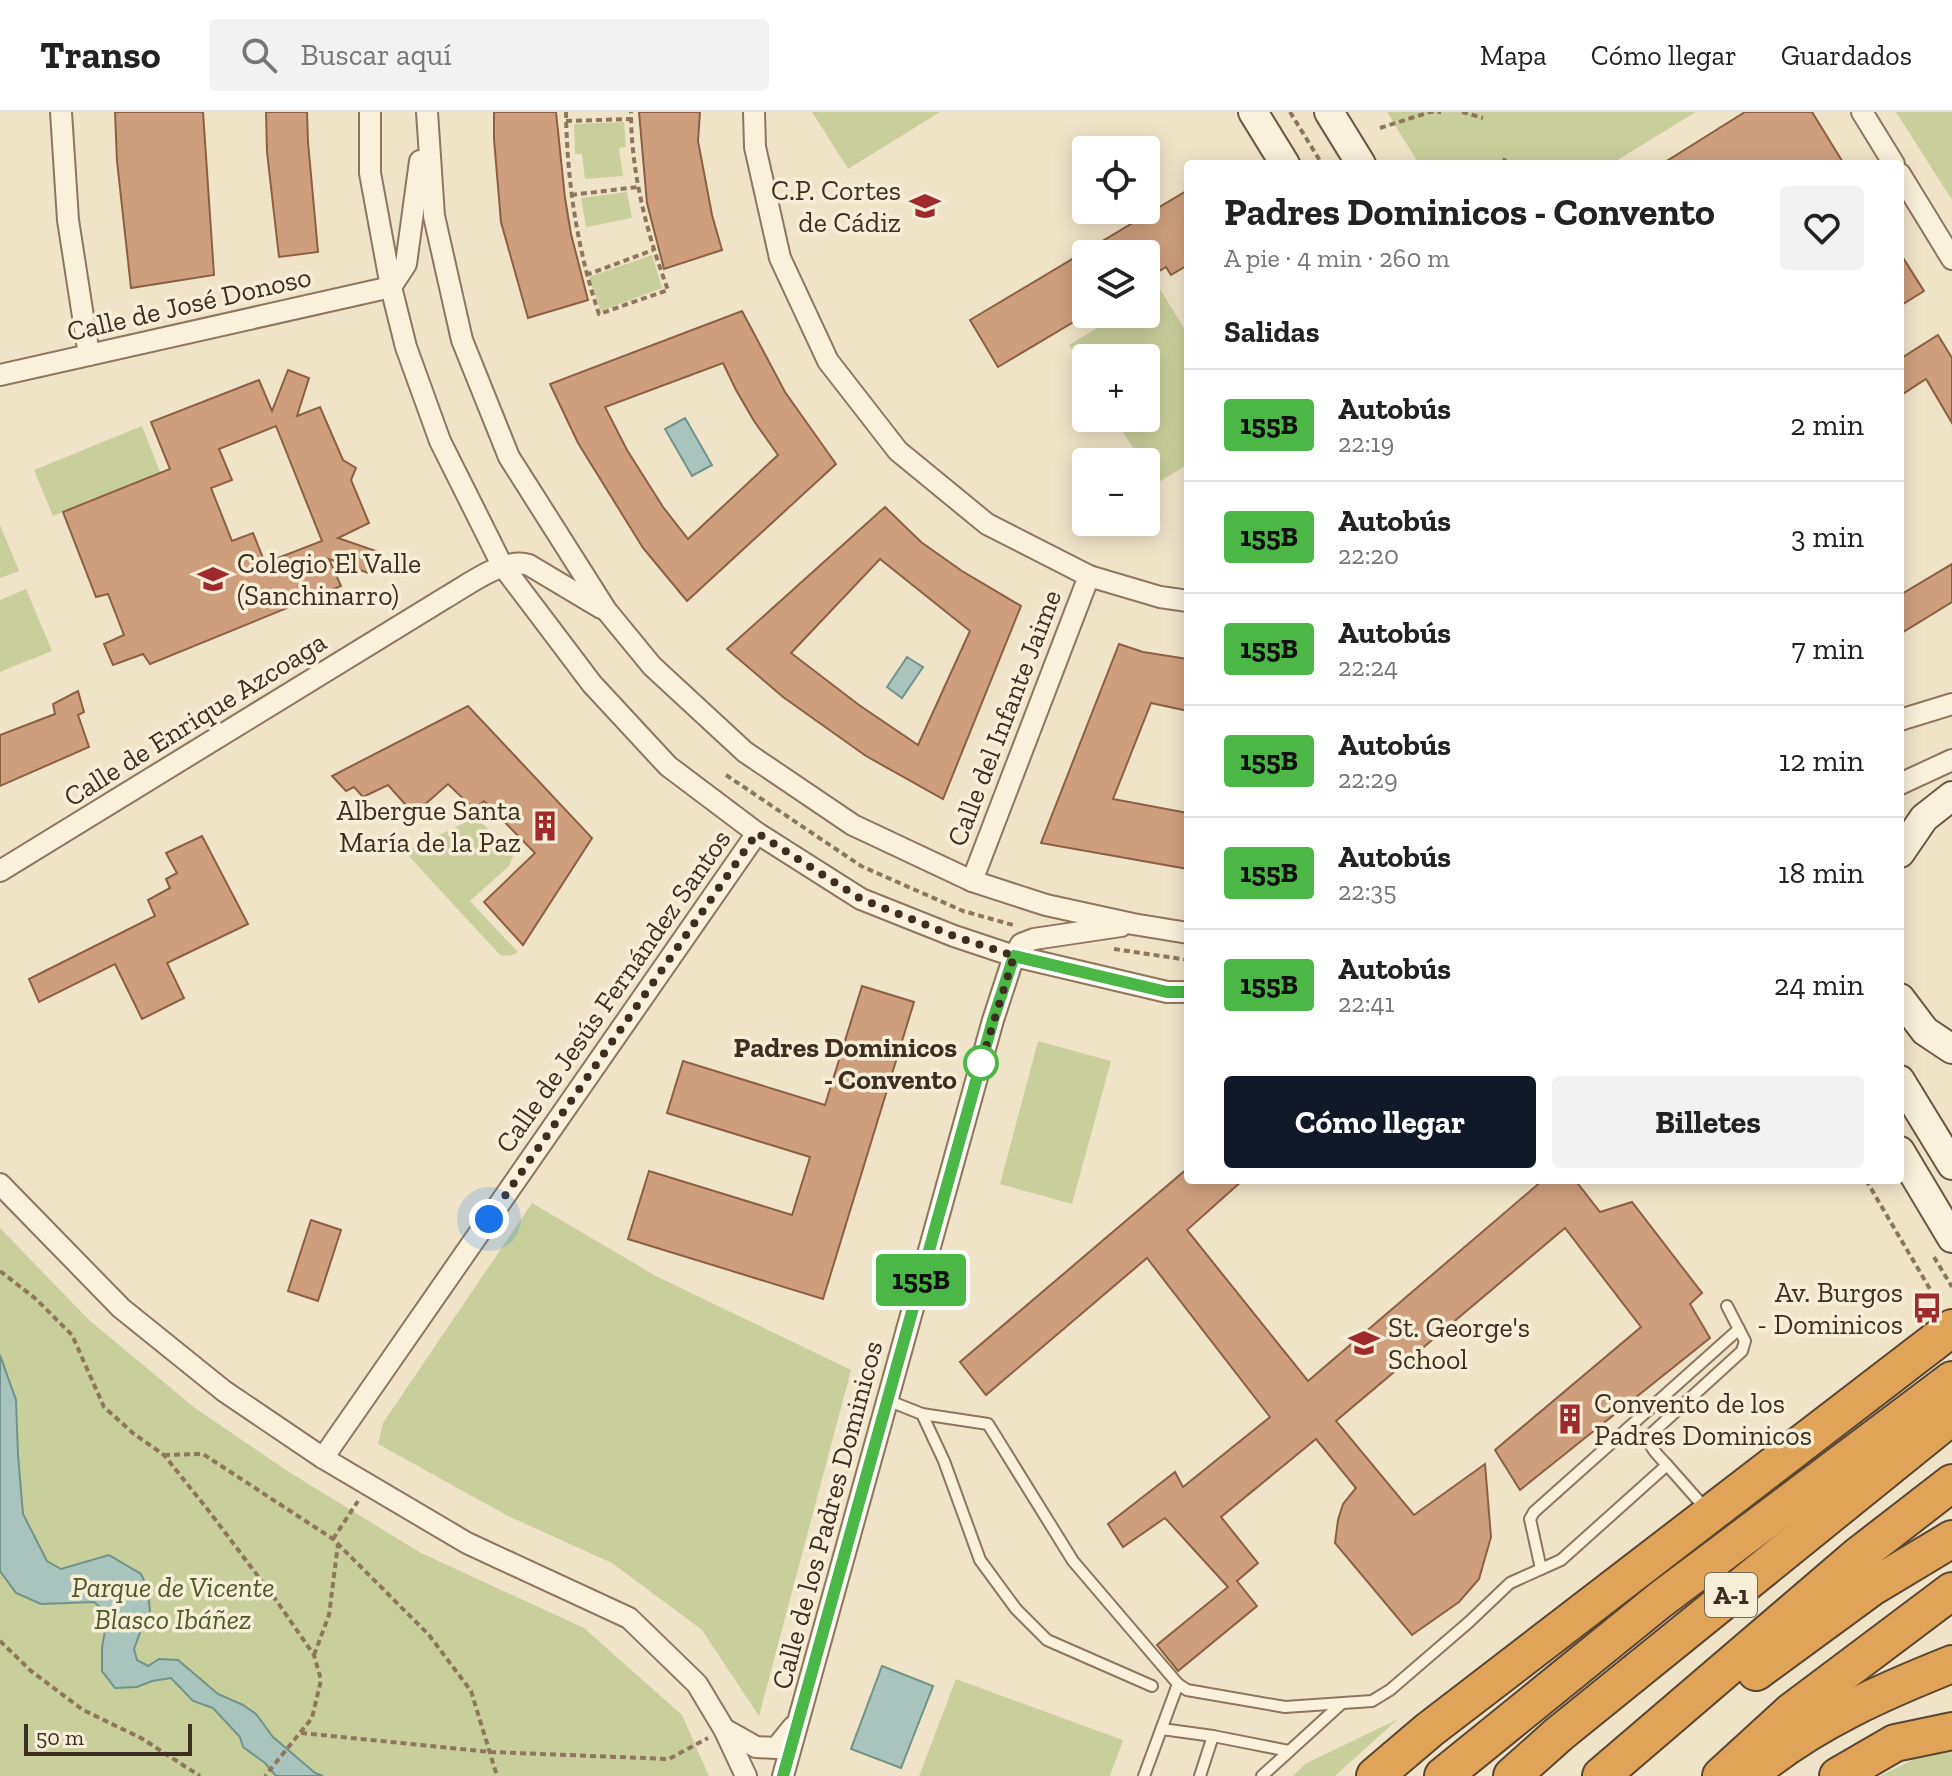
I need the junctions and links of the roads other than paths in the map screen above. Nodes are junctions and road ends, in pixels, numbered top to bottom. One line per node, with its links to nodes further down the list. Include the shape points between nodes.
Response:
1 (61, 112): 14 (street, via 68,220)
2 (370, 112): 13 (street, via 370,173)
3 (425, 112): 13 (street, via 406,264); 19 (street, via 434,216 462,340 509,457)
4 (754, 112): 17 (street, via 755,147 780,258 828,361 898,451 987,524)
5 (1253, 112): 8 (street)
6 (1862, 112): 10 (street)
7 (1330, 113): 9 (street)
8 (1283, 160)
9 (1359, 160)
10 (1892, 160)
11 (1904, 181): 12 (street)
12 (1952, 259)
13 (391, 287): 14 (street, Calle de José Donoso); 16 (street, via 440,441)
14 (89, 355): 15 (street, Calle de José Donoso)
15 (0, 375)
16 (502, 565): 19 (street, via 529,565); 25 (street, via 592,684 668,766); 27 (street, Calle de Enrique Azcoaga)
17 (1089, 576): 18 (street); 28 (street, Calle del Infante Jaime)
18 (1184, 600)
19 (606, 610): 28 (street, via 652,666 745,752 853,825)
20 (1952, 704): 21 (street)
21 (1904, 719)
22 (1952, 760): 23 (street)
23 (1904, 782)
24 (1952, 796): 26 (street, via 1924,818)
25 (757, 833): 31 (street, via 861,899); 50 (street, Calle de Jesús Fernández Santos)
26 (1904, 847)
27 (0, 871)
28 (972, 881): 29 (street, via 1046,905)
29 (1133, 924): 30 (street); 31 (street, via 1034,939 1021,944)
30 (1184, 932)
31 (1014, 956): 32 (street); 47 (street, Calle de los Padres Dominicos)
32 (1184, 992)
33 (1904, 1003): 35 (street, via 1925,1031)
34 (1904, 1032): 36 (street)
35 (1952, 1049)
36 (1952, 1063)
37 (1904, 1087): 39 (street)
38 (1904, 1158): 41 (street)
39 (1952, 1165)
40 (0, 1184): 50 (street, via 121,1308 224,1391)
41 (1952, 1238)
42 (1727, 1306): 44 (lane)
43 (1945, 1314): 53 (highway)
44 (1739, 1329): 51 (lane, via 1745,1341 1742,1351 1651,1434 1649,1444); 55 (lane, via 1534,1512 1530,1519)
45 (1952, 1358): 57 (highway, via 1694,1542)
46 (1952, 1380): 74 (highway, via 1660,1600)
47 (887, 1400): 48 (lane); 62 (street, Calle de los Padres Dominicos)
48 (922, 1414): 59 (lane, via 988,1424 1073,1561); 60 (lane, via 980,1560 1016,1609 1047,1640)
49 (1952, 1416): 75 (highway, A-1)
50 (323, 1458): 63 (street, via 467,1543 629,1618 697,1684)
51 (1667, 1465): 53 (lane); 55 (lane, via 1561,1560)
52 (1952, 1483): 76 (highway, A-1, via 1859,1555)
53 (1710, 1512): 57 (highway)
54 (1952, 1539): 77 (highway, via 1872,1587 1739,1684)
55 (1541, 1569): 61 (lane, via 1510,1583 1381,1696)
56 (1952, 1591): 78 (highway, via 1791,1712)
57 (1588, 1607): 73 (highway)
58 (1952, 1664): 79 (highway, via 1846,1710)
59 (1178, 1684): 61 (lane, via 1285,1707); 64 (lane)
60 (1152, 1686)
61 (1341, 1704): 67 (lane)
62 (799, 1720): 63 (street, Calle de los Padres Dominicos, via 776,1748 756,1747); 69 (street, Calle de los Padres Dominicos)
63 (724, 1729): 68 (street)
64 (1162, 1729): 66 (lane); 70 (lane)
65 (1952, 1731): 80 (highway, via 1895,1743)
66 (1213, 1736): 67 (lane); 71 (lane)
67 (1289, 1751): 72 (lane)
68 (746, 1776)
69 (783, 1776)
70 (1144, 1776)
71 (1200, 1776)
72 (1262, 1776)
73 (1375, 1776)
74 (1443, 1776)
75 (1512, 1776)
76 (1601, 1776)
77 (1633, 1776)
78 (1721, 1776)
79 (1748, 1776)
80 (1838, 1776)

